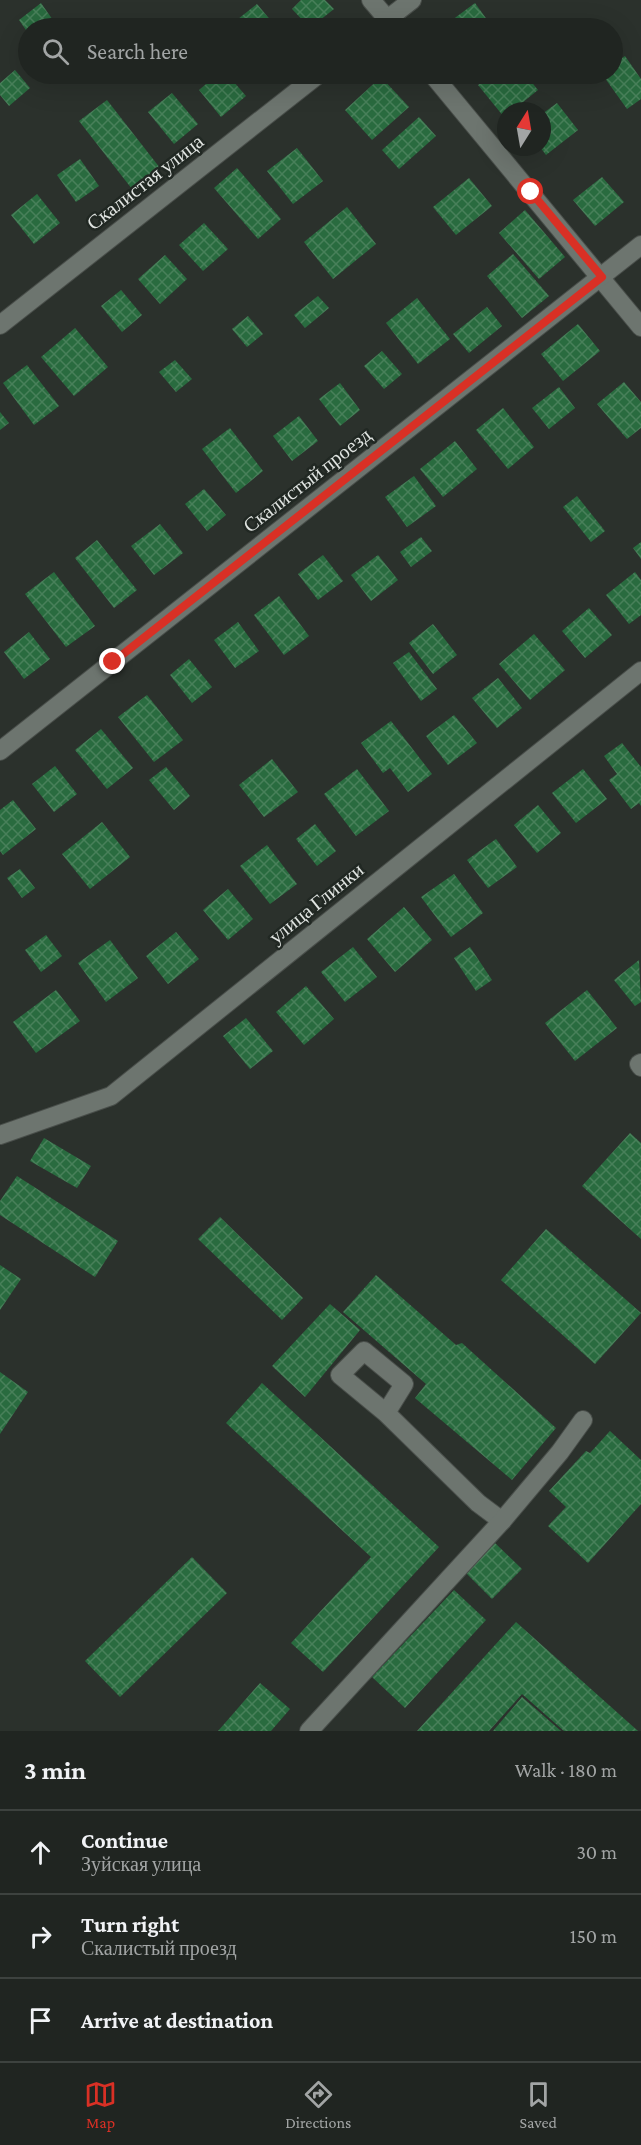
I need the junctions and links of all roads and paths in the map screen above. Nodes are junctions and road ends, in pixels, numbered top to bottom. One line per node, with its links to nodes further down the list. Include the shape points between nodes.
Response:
1 (372, 0): 3 (street)
2 (412, 0): 4 (street)
3 (382, 18)
4 (393, 18)
5 (306, 84): 9 (street, Скалистая улица)
6 (440, 84): 8 (street)
7 (641, 245): 8 (street, Скалистый проезд)
8 (602, 277): 10 (street); 12 (street, Скалистый проезд)
9 (0, 325)
10 (641, 327)
11 (641, 671): 13 (street, улица Глинки, via 111,1096)
12 (0, 751)
13 (0, 1135)
14 (387, 1413): 16 (street, via 478,1503)
15 (583, 1420): 16 (street)
16 (502, 1521): 17 (street)
17 (309, 1731)

